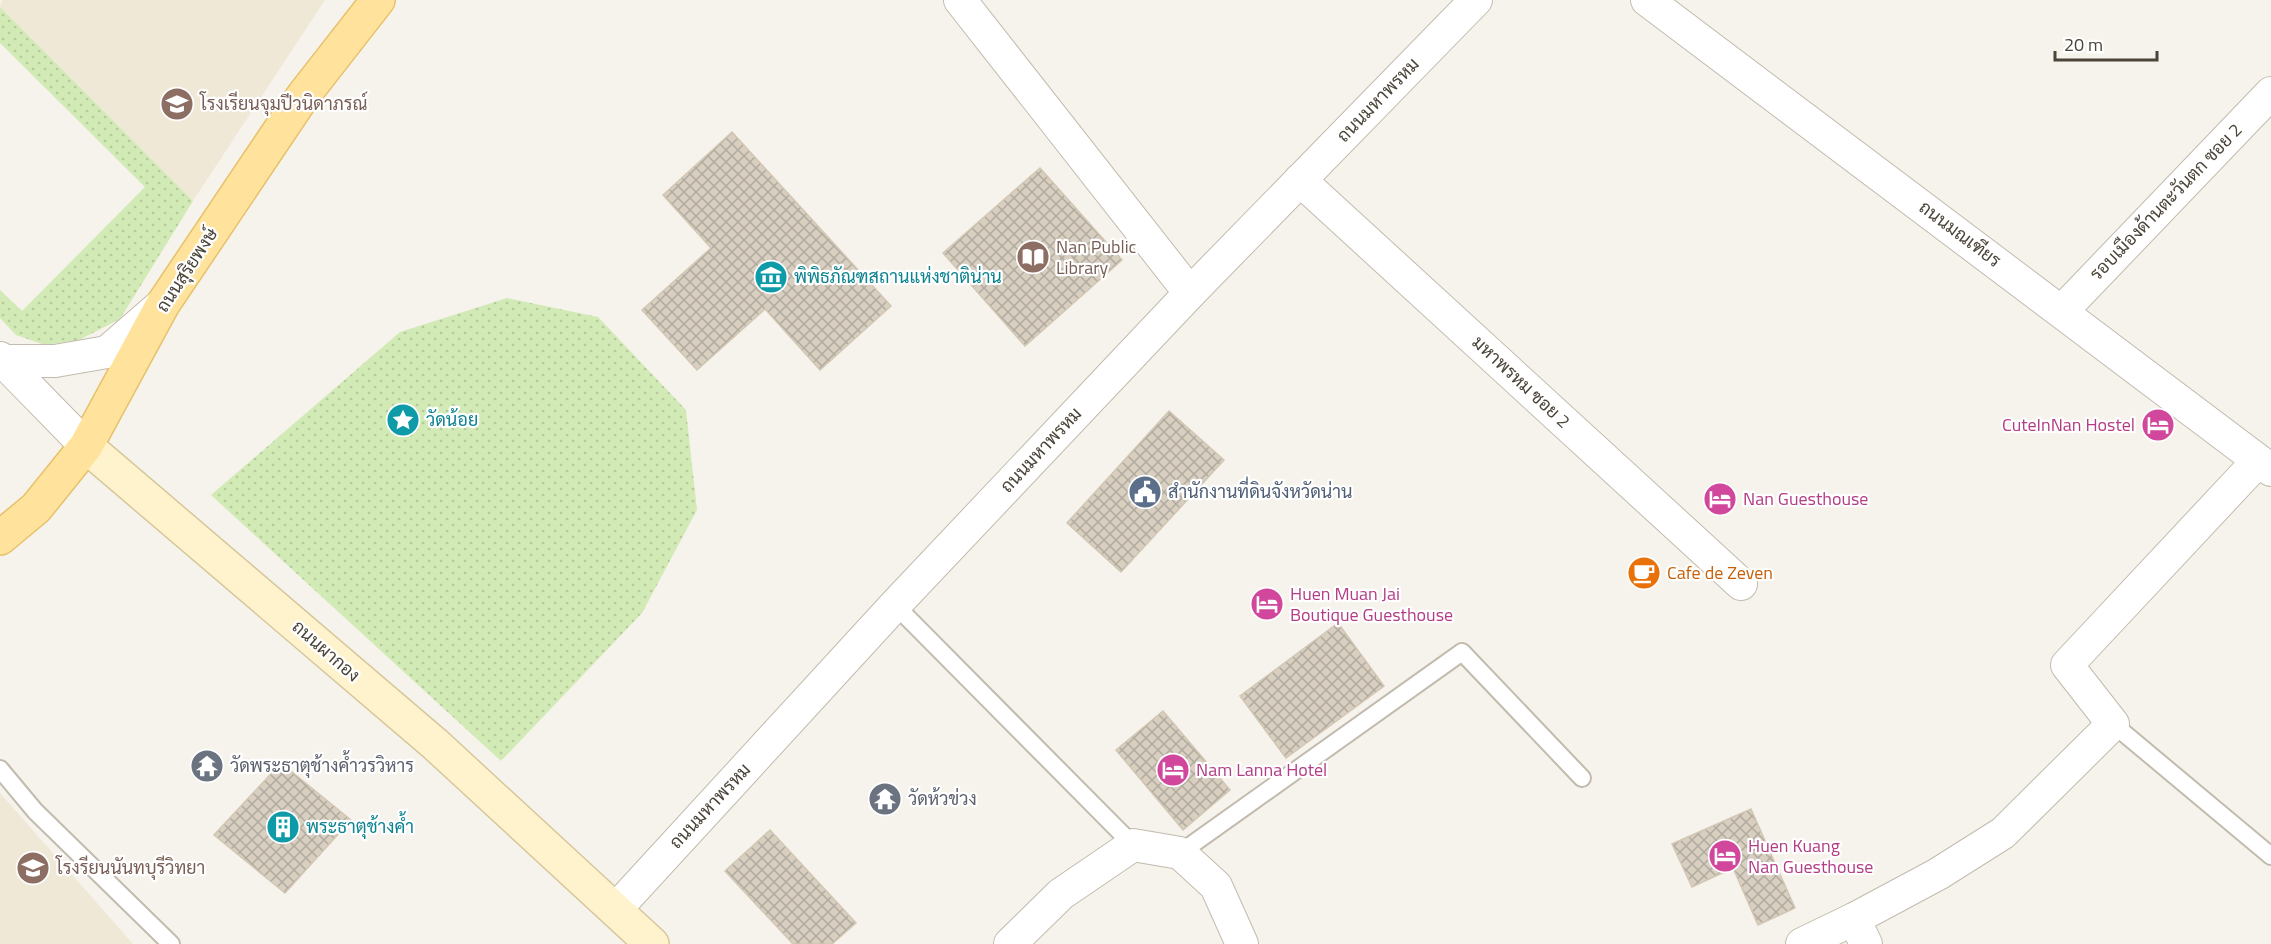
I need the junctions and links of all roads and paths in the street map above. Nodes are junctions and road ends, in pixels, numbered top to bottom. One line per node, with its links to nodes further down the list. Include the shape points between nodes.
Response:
1 (378, 0): 8 (main road, ถนนสุริยพงษ์, via 303,96)
2 (960, 0): 7 (street)
3 (1476, 0): 6 (street, ถนนมหาพรหม)
4 (1647, 0): 9 (street, ถนนมณเฑียร)
5 (2271, 93): 9 (street, รอบเมืองด้านตะวันตก ซอย 2)
6 (1300, 180): 7 (street, ถนนมหาพรหม); 14 (street, มหาพรหม ซอย 2)
7 (1190, 293): 15 (street, ถนนมหาพรหม)
8 (163, 304): 10 (street, via 107,352 55,361); 11 (main road, ถนนสุริยพงษ์)
9 (2061, 311): 12 (street, ถนนมณเฑียร)
10 (2, 360): 11 (street, ถนนผากอง)
11 (86, 446): 13 (main road, ถนนสุริยพงษ์, via 36,508); 22 (main road, ถนนผากอง, via 435,744)
12 (2265, 466): 16 (street, via 2067,665)
13 (0, 538)
14 (1741, 584)
15 (895, 605): 19 (lane); 22 (street, ถนนมหาพรหม)
16 (2113, 724): 21 (lane); 23 (street, via 2003,833 1938,874)
17 (0, 769): 24 (lane, via 35,811)
18 (1582, 778): 20 (lane, via 1462,652)
19 (1133, 845): 20 (street); 26 (street, via 1061,894)
20 (1180, 854): 27 (street, via 1216,886)
21 (2271, 856)
22 (616, 909): 25 (main road, ถนนผากอง)
23 (1860, 932): 28 (street)
24 (171, 944)
25 (652, 944)
26 (1010, 944)
27 (1242, 944)
28 (1802, 944)

